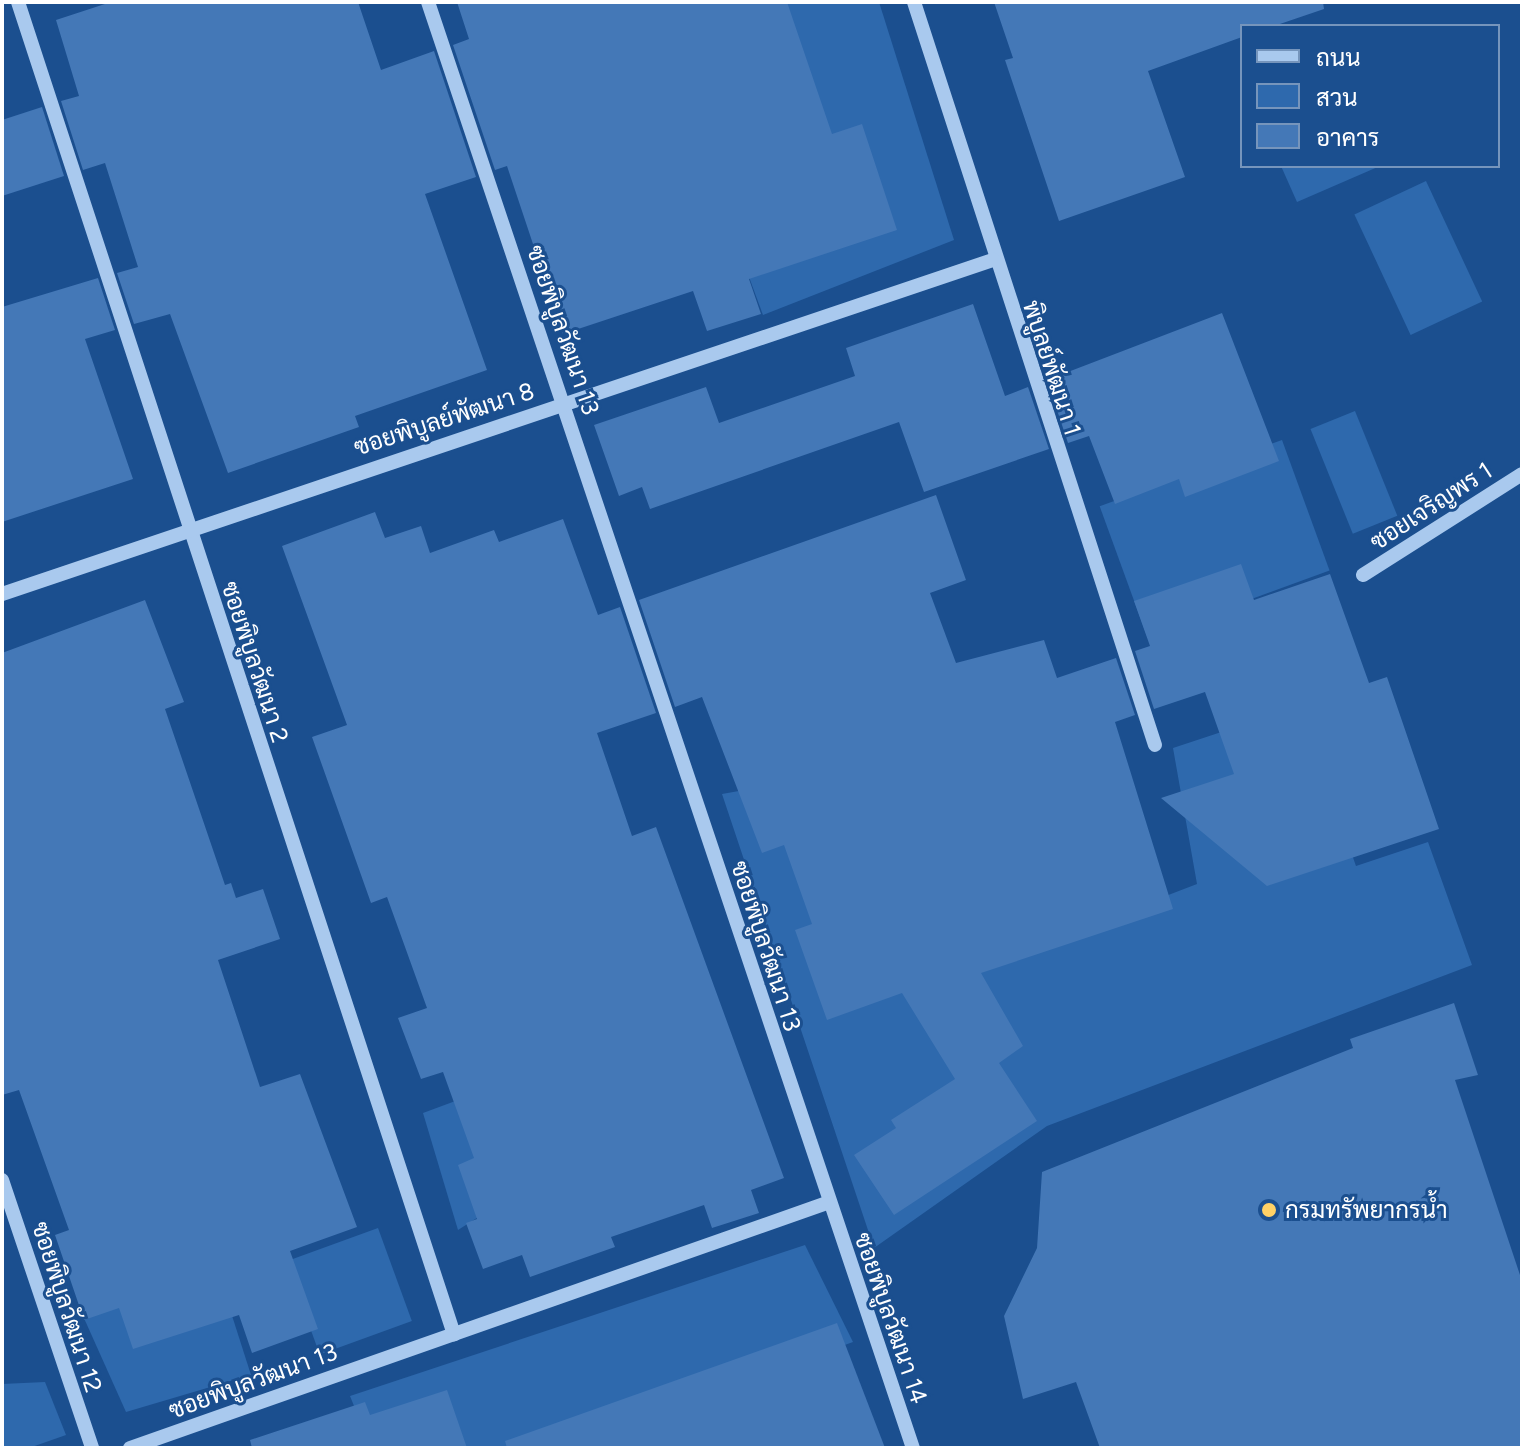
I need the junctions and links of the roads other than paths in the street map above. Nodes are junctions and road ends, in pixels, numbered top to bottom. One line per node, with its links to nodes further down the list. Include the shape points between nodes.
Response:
1 (18, 2): 7 (street, ซอยพิบูลวัฒนา 2)
2 (428, 2): 5 (street, ซอยพิบูลวัฒนา 13)
3 (914, 2): 4 (street, พิบูลย์พัฒนา 1)
4 (993, 260): 5 (street, ซอยพิบูลย์พัฒนา 8); 10 (street, พิบูลย์พัฒนา 1)
5 (564, 403): 7 (street, ซอยพิบูลย์พัฒนา 8); 12 (street, ซอยพิบูลวัฒนา 13)
6 (1522, 474): 8 (street, ซอยเจริญพร 1)
7 (188, 528): 9 (street, ซอยพิบูลย์พัฒนา 8); 13 (street, ซอยพิบูลวัฒนา 2)
8 (1363, 575)
9 (2, 594)
10 (1155, 745)
11 (2, 1180): 14 (street, ซอยพิบูลวัฒนา 12)
12 (827, 1203): 13 (street, ซอยพิบูลวัฒนา 13); 16 (street, ซอยพิบูลวัฒนา 14)
13 (454, 1334): 15 (street, ซอยพิบูลวัฒนา 13)
14 (92, 1448)
15 (130, 1448)
16 (913, 1448)

